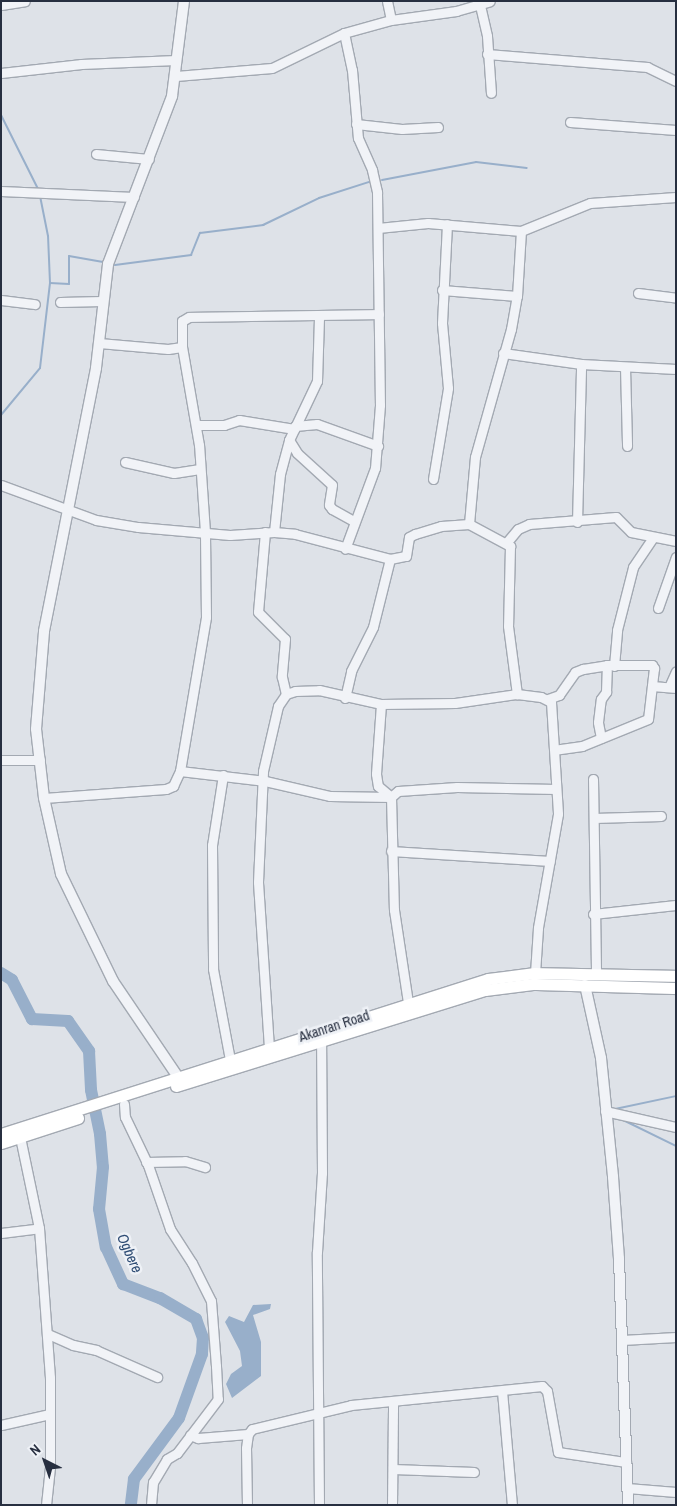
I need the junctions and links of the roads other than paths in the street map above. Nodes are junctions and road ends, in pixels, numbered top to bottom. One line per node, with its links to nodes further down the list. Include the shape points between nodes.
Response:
1 (24, 1): 6 (street)
2 (184, 1): 10 (street)
3 (387, 1): 7 (street)
4 (490, 1): 5 (street)
5 (479, 2): 7 (street, via 456,11); 9 (street, via 487,36)
6 (1, 5)
7 (391, 20): 8 (street)
8 (344, 33): 12 (street, via 272,68); 16 (street, via 352,70)
9 (487, 54): 13 (street, via 647,67); 14 (street)
10 (176, 60): 11 (street, via 81,64); 12 (street)
11 (1, 73)
12 (176, 76): 20 (street)
13 (676, 81)
14 (491, 93)
15 (570, 122): 18 (street)
16 (356, 124): 17 (street, via 393,129); 25 (street, via 375,182)
17 (438, 127)
18 (676, 130)
19 (96, 154): 20 (street)
20 (150, 160): 22 (street)
21 (1, 191): 22 (street)
22 (134, 197): 33 (street, via 108,264)
23 (676, 197): 26 (street, via 590,203)
24 (447, 224): 25 (street); 26 (street); 27 (street)
25 (378, 228): 35 (street, via 376,277)
26 (521, 231): 29 (street)
27 (442, 290): 29 (street); 52 (street, via 448,388)
28 (638, 293): 30 (street)
29 (517, 296): 39 (street)
30 (676, 298)
31 (1, 300): 34 (street)
32 (60, 302): 33 (street)
33 (102, 302): 37 (street)
34 (35, 304)
35 (379, 314): 36 (street); 48 (street)
36 (319, 317): 38 (street, via 189,317 180,326); 43 (street, via 317,382)
37 (98, 343): 38 (street, via 168,350); 54 (street)
38 (182, 347): 45 (street)
39 (503, 354): 40 (street); 57 (street, via 474,457)
40 (581, 364): 41 (street); 56 (street)
41 (625, 367): 42 (street); 49 (street)
42 (676, 369)
43 (301, 414): 44 (street); 46 (street)
44 (308, 424): 46 (street); 48 (street, via 317,424)
45 (196, 425): 46 (street, via 224,425 239,420); 51 (street)
46 (295, 427): 47 (street)
47 (290, 440): 55 (street, via 297,453 332,485 332,509); 59 (street)
48 (378, 446): 55 (street, via 375,468)
49 (627, 446)
50 (125, 462): 51 (street, via 174,473)
51 (200, 469): 58 (street)
52 (433, 479)
53 (1, 485): 54 (street)
54 (67, 511): 58 (street, via 138,527); 79 (street, via 44,631 37,696)
55 (354, 521): 63 (street)
56 (577, 522): 60 (street, via 616,517 631,532); 62 (street, via 530,524 518,529)
57 (469, 524): 62 (street); 65 (street, via 429,528 415,534 409,538 406,556)
58 (205, 532): 59 (street, via 230,535); 80 (street, via 206,618)
59 (269, 532): 63 (street, via 295,534); 71 (street, via 258,612 285,639 282,677)
60 (653, 537): 61 (street); 67 (street, via 633,567)
61 (676, 541)
62 (507, 542): 72 (street, via 510,546 508,626)
63 (345, 549): 65 (street)
64 (676, 558): 66 (street)
65 (390, 559): 73 (street, via 373,627 351,671)
66 (658, 608)
67 (611, 665): 69 (street, via 652,665); 74 (street, via 575,672 565,689); 76 (street, via 598,722)
68 (676, 672): 70 (street)
69 (652, 686): 70 (street); 76 (street, via 648,719)
70 (672, 687)
71 (286, 694): 73 (street, via 304,688); 83 (street, via 278,706 269,736 263,771)
72 (517, 694): 74 (street); 75 (street, via 455,703)
73 (345, 698): 75 (street)
74 (548, 699): 77 (street, via 553,713)
75 (381, 704): 85 (street, via 376,774 378,786)
76 (602, 738): 77 (street)
77 (555, 750): 84 (street)
78 (1, 760): 79 (street)
79 (40, 760): 86 (street)
80 (180, 771): 81 (street); 86 (street, via 173,786 166,789)
81 (223, 775): 83 (street); 102 (street, via 212,845 213,969)
82 (593, 779): 88 (street)
83 (265, 781): 85 (street, via 330,796); 101 (street, via 258,882)
84 (556, 789): 85 (street, via 457,786 398,791); 90 (street, via 558,814)
85 (391, 797): 89 (street)
86 (44, 798): 103 (street, via 62,874 85,929 113,981)
87 (661, 816): 88 (street)
88 (594, 818): 92 (street)
89 (391, 851): 90 (street); 99 (street, via 394,910)
90 (550, 861): 93 (street)
91 (676, 905): 92 (street)
92 (593, 914): 94 (street, via 598,959)
93 (534, 973): 94 (main road, Akanran Road); 99 (main road, Akanran Road, via 488,978)
94 (596, 974): 96 (main road, Akanran Road)
95 (676, 976): 96 (main road, Akanran Road)
96 (618, 980): 97 (main road, Akanran Road); 98 (main road, Akanran Road)
97 (585, 985): 100 (main road, Akanran Road, via 533,984 485,990); 106 (street, via 601,1058)
98 (676, 988)
99 (408, 1003): 101 (main road, Akanran Road)
100 (321, 1040): 104 (main road, Akanran Road); 122 (street, via 322,1172 317,1252)
101 (269, 1048): 102 (main road, Akanran Road)
102 (230, 1060): 103 (main road, Akanran Road)
103 (178, 1077): 105 (main road, Akanran Road)
104 (124, 1104): 105 (main road, Akanran Road); 112 (street, via 125,1117)
105 (99, 1107): 107 (main road, Akanran Road)
106 (605, 1111): 108 (street); 118 (street, via 619,1250)
107 (85, 1112): 109 (main road, Akanran Road); 110 (main road, Akanran Road)
108 (676, 1127)
109 (1, 1134)
110 (20, 1137): 111 (main road, Akanran Road); 114 (street)
111 (1, 1144)
112 (146, 1162): 113 (street, via 185,1161); 126 (street, via 170,1230 192,1262 211,1301 218,1399)
113 (205, 1167)
114 (39, 1228): 115 (street); 116 (street)
115 (1, 1233)
116 (48, 1334): 119 (street, via 73,1345 96,1350); 123 (street)
117 (676, 1337): 118 (street)
118 (622, 1340): 127 (street)
119 (157, 1377)
120 (502, 1391): 121 (street); 127 (street, via 542,1386 547,1391 558,1452); 137 (street)
121 (393, 1402): 122 (street); 128 (street)
122 (319, 1411): 125 (street, via 305,1418 270,1422); 135 (street)
123 (50, 1414): 124 (street); 132 (street)
124 (1, 1425)
125 (248, 1434): 126 (street, via 198,1438); 134 (street)
126 (190, 1435): 133 (street, via 177,1454 167,1458 153,1482)
127 (626, 1462): 130 (street)
128 (393, 1469): 129 (street); 136 (street)
129 (474, 1472)
130 (627, 1488): 131 (street); 138 (street)
131 (676, 1492)
132 (46, 1505)
133 (151, 1505)
134 (247, 1505)
135 (319, 1505)
136 (392, 1505)
137 (512, 1505)
138 (628, 1505)

